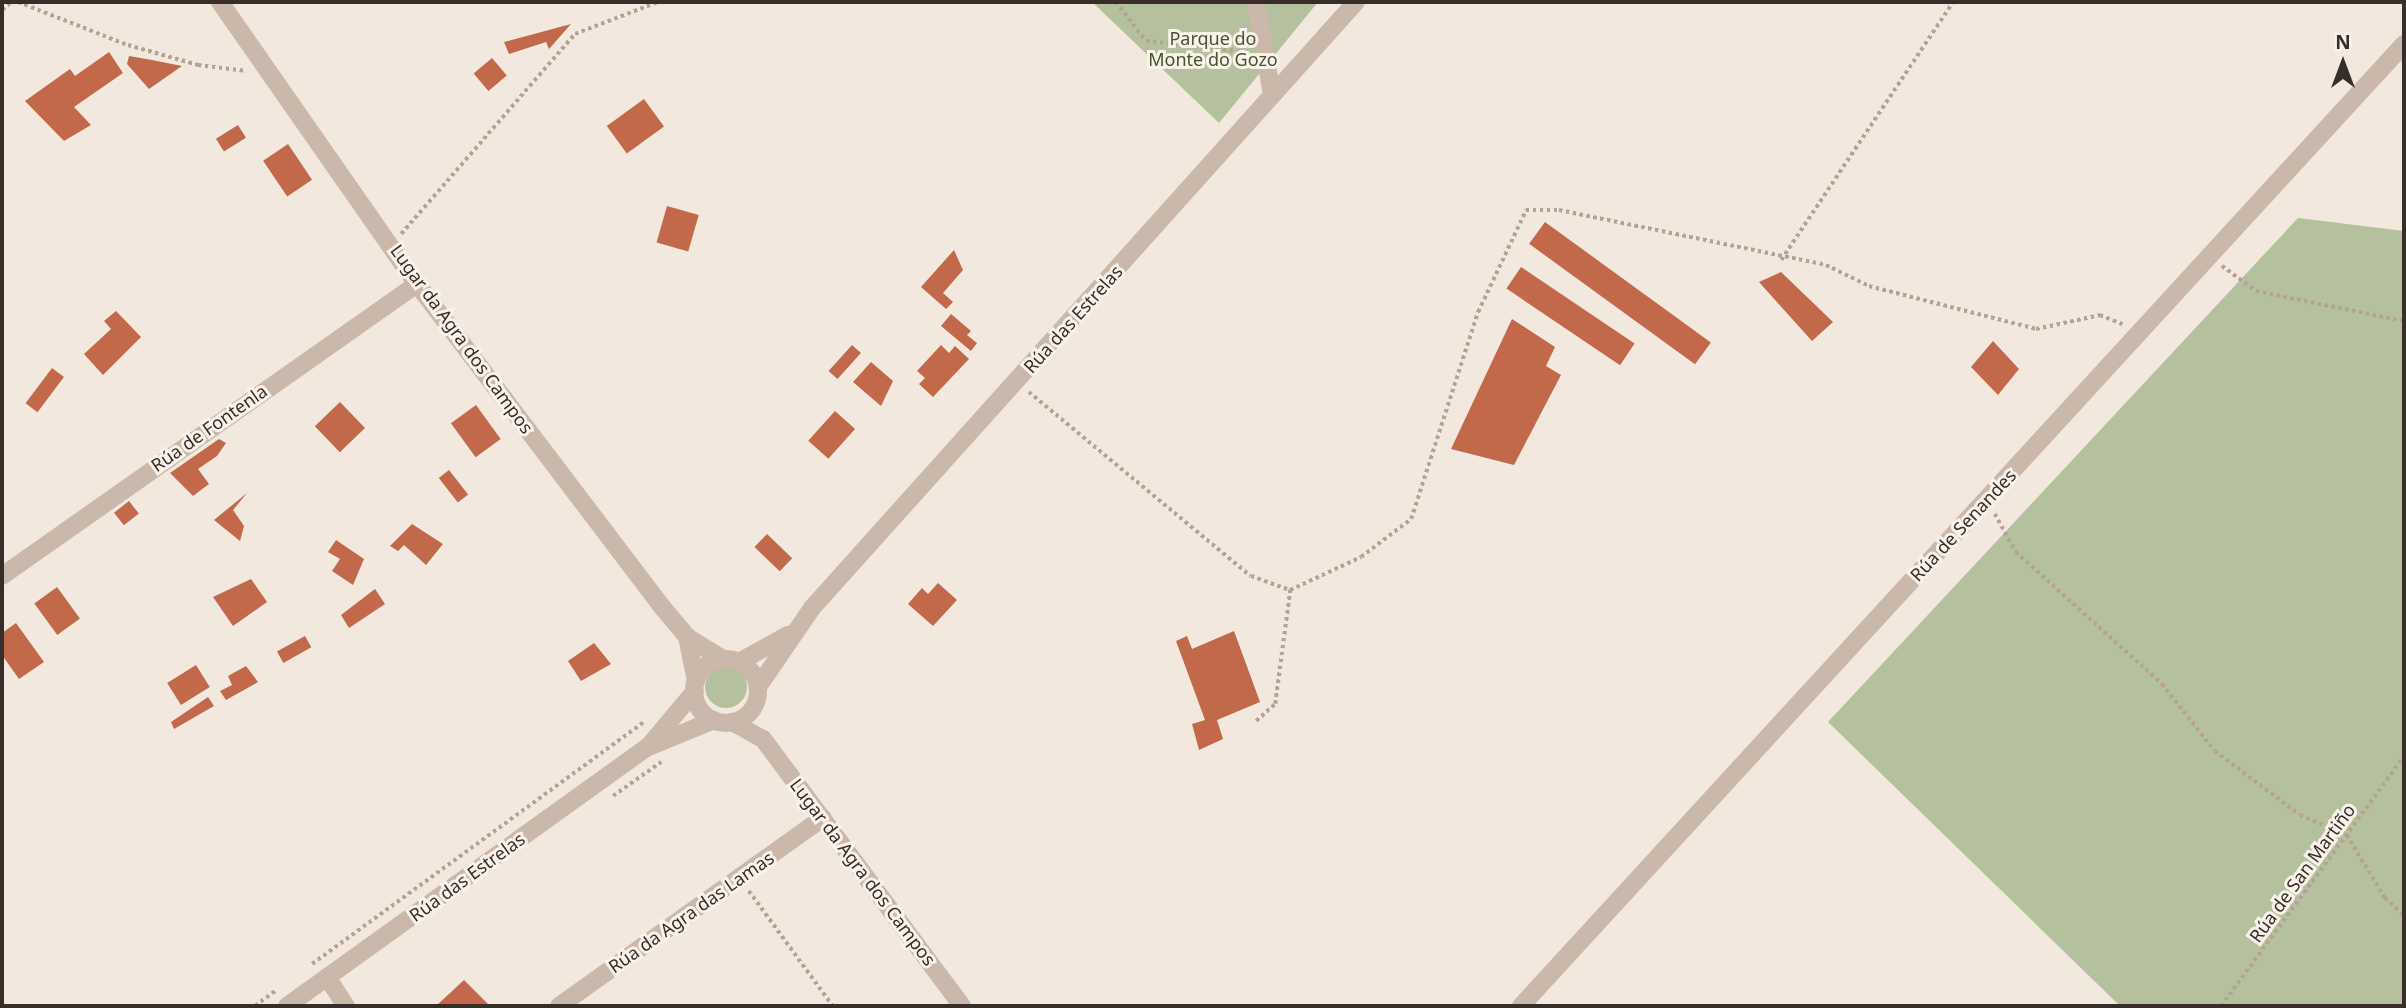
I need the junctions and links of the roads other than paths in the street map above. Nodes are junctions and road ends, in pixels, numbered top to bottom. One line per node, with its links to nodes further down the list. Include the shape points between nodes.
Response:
1 (220, 2): 6 (street, Lugar da Agra dos Campos, via 267,62)
2 (1256, 2): 5 (street)
3 (1356, 2): 5 (street, Rúa das Estrelas)
4 (2404, 44): 22 (street, Rúa de Senandes)
5 (1272, 96): 8 (street, Rúa das Estrelas)
6 (417, 284): 7 (street, Rúa de Fontenla); 9 (street, Lugar da Agra dos Campos)
7 (2, 576)
8 (788, 635): 10 (street, Rúa das Estrelas); 12 (street, Rúa das Estrelas)
9 (687, 637): 10 (street, Lugar da Agra dos Campos); 11 (street, Lugar da Agra dos Campos)
10 (731, 661): 11 (street, via 707,666); 12 (street)
11 (695, 686): 13 (street, via 699,706); 15 (street, Rúa das Estrelas)
12 (757, 695): 13 (street); 14 (street, Lugar da Agra dos Campos)
13 (723, 721): 14 (street, Lugar da Agra dos Campos); 15 (street, Rúa das Estrelas)
14 (763, 739): 16 (street, Lugar da Agra dos Campos)
15 (648, 747): 17 (street, Rúa das Estrelas)
16 (823, 818): 20 (street, Rúa da Agra das Lamas); 21 (street, Lugar da Agra dos Campos)
17 (327, 977): 18 (street, Rúa das Estrelas); 19 (street)
18 (287, 1006)
19 (346, 1006)
20 (559, 1006)
21 (962, 1006)
22 (1521, 1006)

